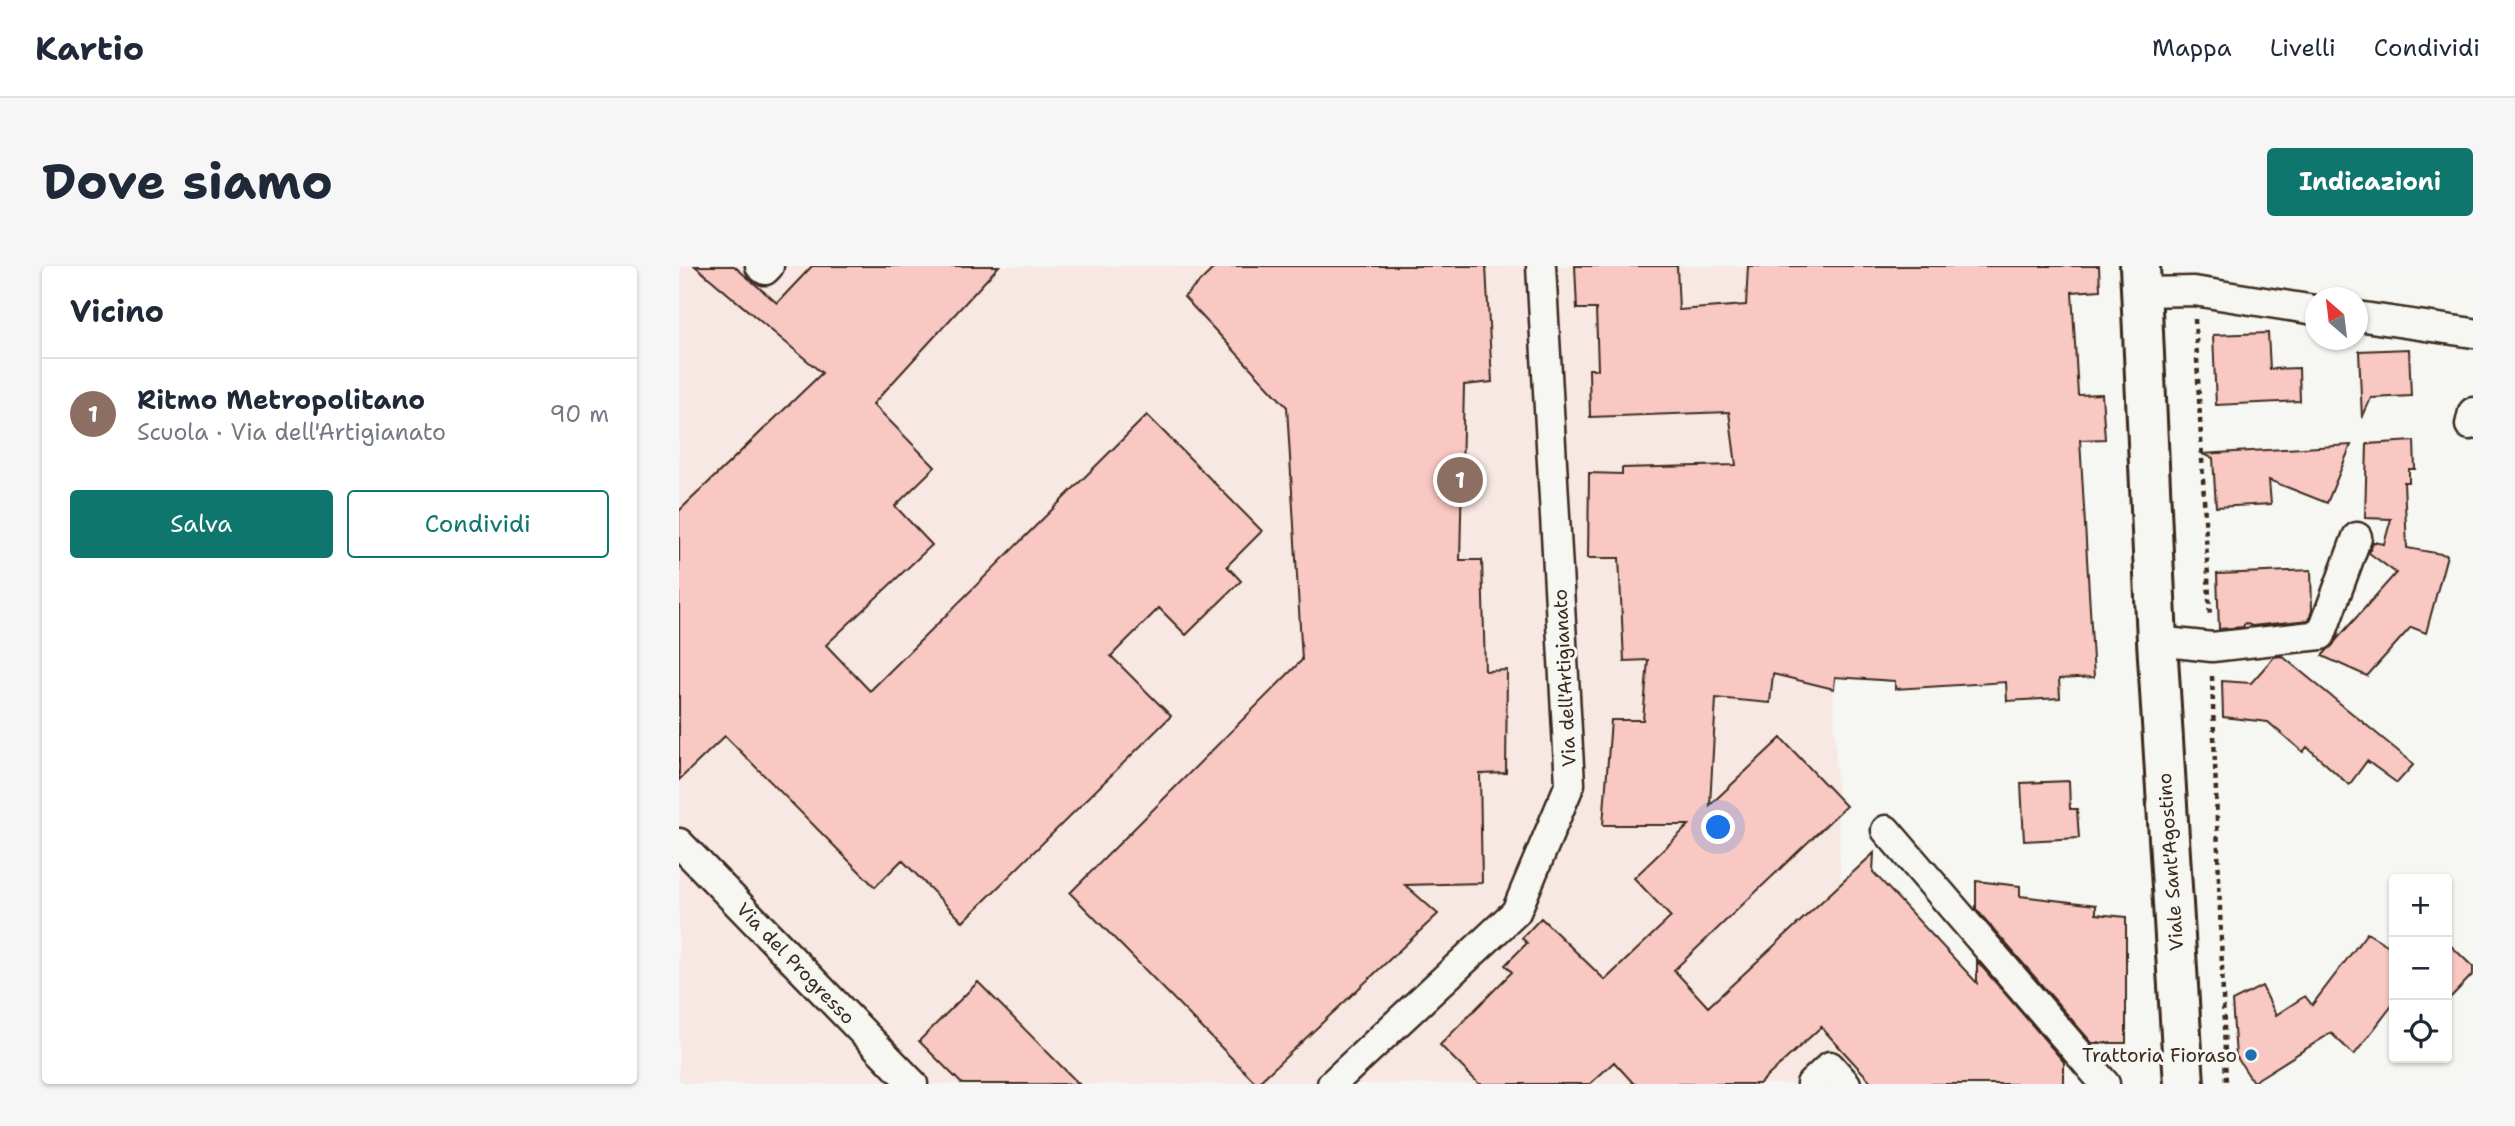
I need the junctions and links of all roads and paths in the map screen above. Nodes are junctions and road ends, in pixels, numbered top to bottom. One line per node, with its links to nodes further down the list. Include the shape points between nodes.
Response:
1 (760, 266): 2 (street, via 765,270)
2 (769, 266)
3 (1541, 266): 13 (street, Via dell'Artigianato, via 1570,784 1516,912)
4 (2140, 279): 5 (street, Viale Sant'Agostino); 9 (main road, Viale Sant'Agostino)
5 (2305, 308)
6 (2368, 318): 7 (street)
7 (2473, 333)
8 (2357, 537): 9 (street, via 2321,635 2211,647)
9 (2157, 641): 17 (main road, Viale Sant'Agostino)
10 (1886, 830): 16 (street)
11 (679, 842): 12 (street, Via del Progresso)
12 (913, 1084)
13 (1332, 1084)
14 (1811, 1084): 15 (street, via 1830,1066)
15 (1846, 1084)
16 (2105, 1084)
17 (2184, 1084)

